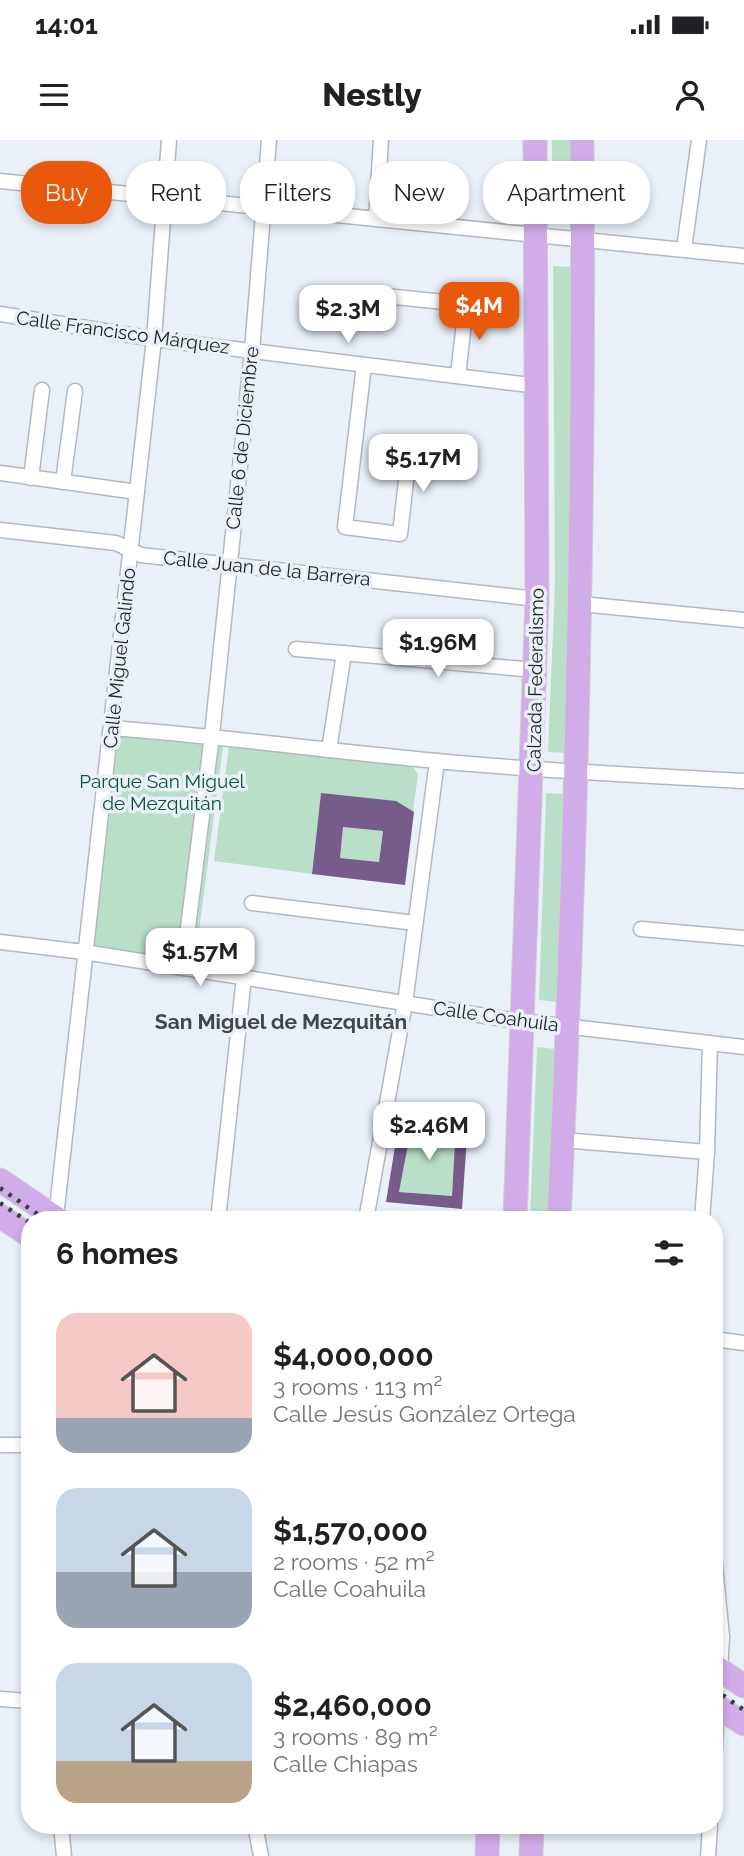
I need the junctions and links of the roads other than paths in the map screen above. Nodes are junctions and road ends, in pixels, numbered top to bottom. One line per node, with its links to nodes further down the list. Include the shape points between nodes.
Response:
1 (169, 140): 7 (street, Calle Miguel Galindo)
2 (268, 140): 8 (street, Calle 6 de Diciembre)
3 (381, 140): 9 (street)
4 (535, 140): 15 (main road, Calzada Federalismo)
5 (582, 140): 16 (main road)
6 (699, 140): 17 (street)
7 (168, 161)
8 (267, 161)
9 (380, 161)
10 (0, 181): 11 (street)
11 (126, 193)
12 (163, 224): 23 (street, Calle Miguel Galindo)
13 (263, 224): 24 (street, Calle 6 de Diciembre)
14 (426, 224): 15 (street)
15 (537, 235): 16 (street); 27 (main road, Calzada Federalismo)
16 (583, 239): 17 (street); 39 (main road)
17 (684, 248): 18 (street)
18 (744, 256)
19 (375, 295): 20 (street)
20 (466, 304): 21 (street); 26 (street)
21 (494, 307)
22 (0, 314): 23 (street, Calle Francisco Márquez)
23 (154, 339): 24 (street, Calle Francisco Márquez); 34 (street, Calle Miguel Galindo)
24 (252, 351): 25 (street, Calle Francisco Márquez); 37 (street, Calle 6 de Diciembre)
25 (364, 365): 26 (street, Calle Francisco Márquez); 30 (street, via 345,527 400,534)
26 (458, 376): 27 (street, Calle Francisco Márquez)
27 (538, 386): 38 (main road, Calzada Federalismo)
28 (42, 390): 32 (street)
29 (75, 391): 33 (street)
30 (410, 444)
31 (0, 473): 32 (street)
32 (31, 478): 33 (street)
33 (63, 482): 34 (street)
34 (137, 492): 36 (street, Calle Miguel Galindo)
35 (0, 530): 36 (street, Calle Juan de la Barrera, via 116,543)
36 (131, 550): 37 (street, Calle Juan de la Barrera, via 141,555); 44 (street, Calle Miguel Galindo)
37 (228, 564): 38 (street, Calle Juan de la Barrera); 45 (street, Calle 6 de Diciembre)
38 (537, 599): 43 (main road, Calzada Federalismo)
39 (581, 604): 40 (street); 49 (main road)
40 (744, 620)
41 (296, 649): 42 (street)
42 (344, 653): 43 (street); 46 (street)
43 (535, 670): 48 (main road, Calzada Federalismo)
44 (111, 728): 45 (street); 56 (street, Calle Miguel Galindo)
45 (212, 735): 46 (street); 57 (street, Calle 6 de Diciembre)
46 (329, 750): 47 (street)
47 (437, 761): 48 (street); 52 (street)
48 (533, 770): 49 (street); 60 (main road, Calzada Federalismo)
49 (575, 772): 50 (street); 61 (main road)
50 (744, 781)
51 (252, 903): 52 (street)
52 (415, 923): 59 (street)
53 (642, 929): 54 (street)
54 (744, 938)
55 (0, 942): 56 (street, Calle Coahuila)
56 (85, 952): 57 (street, Calle Coahuila); 68 (street, Calle Miguel Galindo)
57 (183, 968): 58 (street, Calle Coahuila)
58 (244, 977): 59 (street, Calle Coahuila); 69 (street)
59 (405, 1003): 60 (street, Calle Coahuila); 70 (street)
60 (523, 1021): 61 (street, Calle Coahuila); 71 (main road, Calzada Federalismo)
61 (566, 1026): 62 (street, Calle Coahuila); 64 (main road)
62 (710, 1044): 63 (street, Calle Coahuila); 65 (street)
63 (744, 1048)
64 (563, 1140): 65 (street); 72 (main road)
65 (707, 1152): 73 (street)
66 (0, 1180): 67 (main road)
67 (46, 1211)
68 (59, 1211)
69 (219, 1211)
70 (368, 1211)
71 (514, 1211)
72 (559, 1211)
73 (703, 1211)
74 (0, 1216): 75 (main road)
75 (21, 1230)
76 (723, 1340): 77 (street)
77 (744, 1343)
78 (0, 1445): 79 (street)
79 (21, 1445)
80 (723, 1672): 81 (main road)
81 (744, 1686)
82 (0, 1699): 83 (street)
83 (21, 1700)
84 (723, 1710): 85 (main road)
85 (744, 1724)
86 (62, 1834): 91 (street)
87 (257, 1834): 92 (street)
88 (488, 1834): 93 (main road)
89 (532, 1834): 94 (main road)
90 (709, 1834): 95 (street)
91 (64, 1856)
92 (261, 1856)
93 (487, 1856)
94 (531, 1856)
95 (708, 1856)

